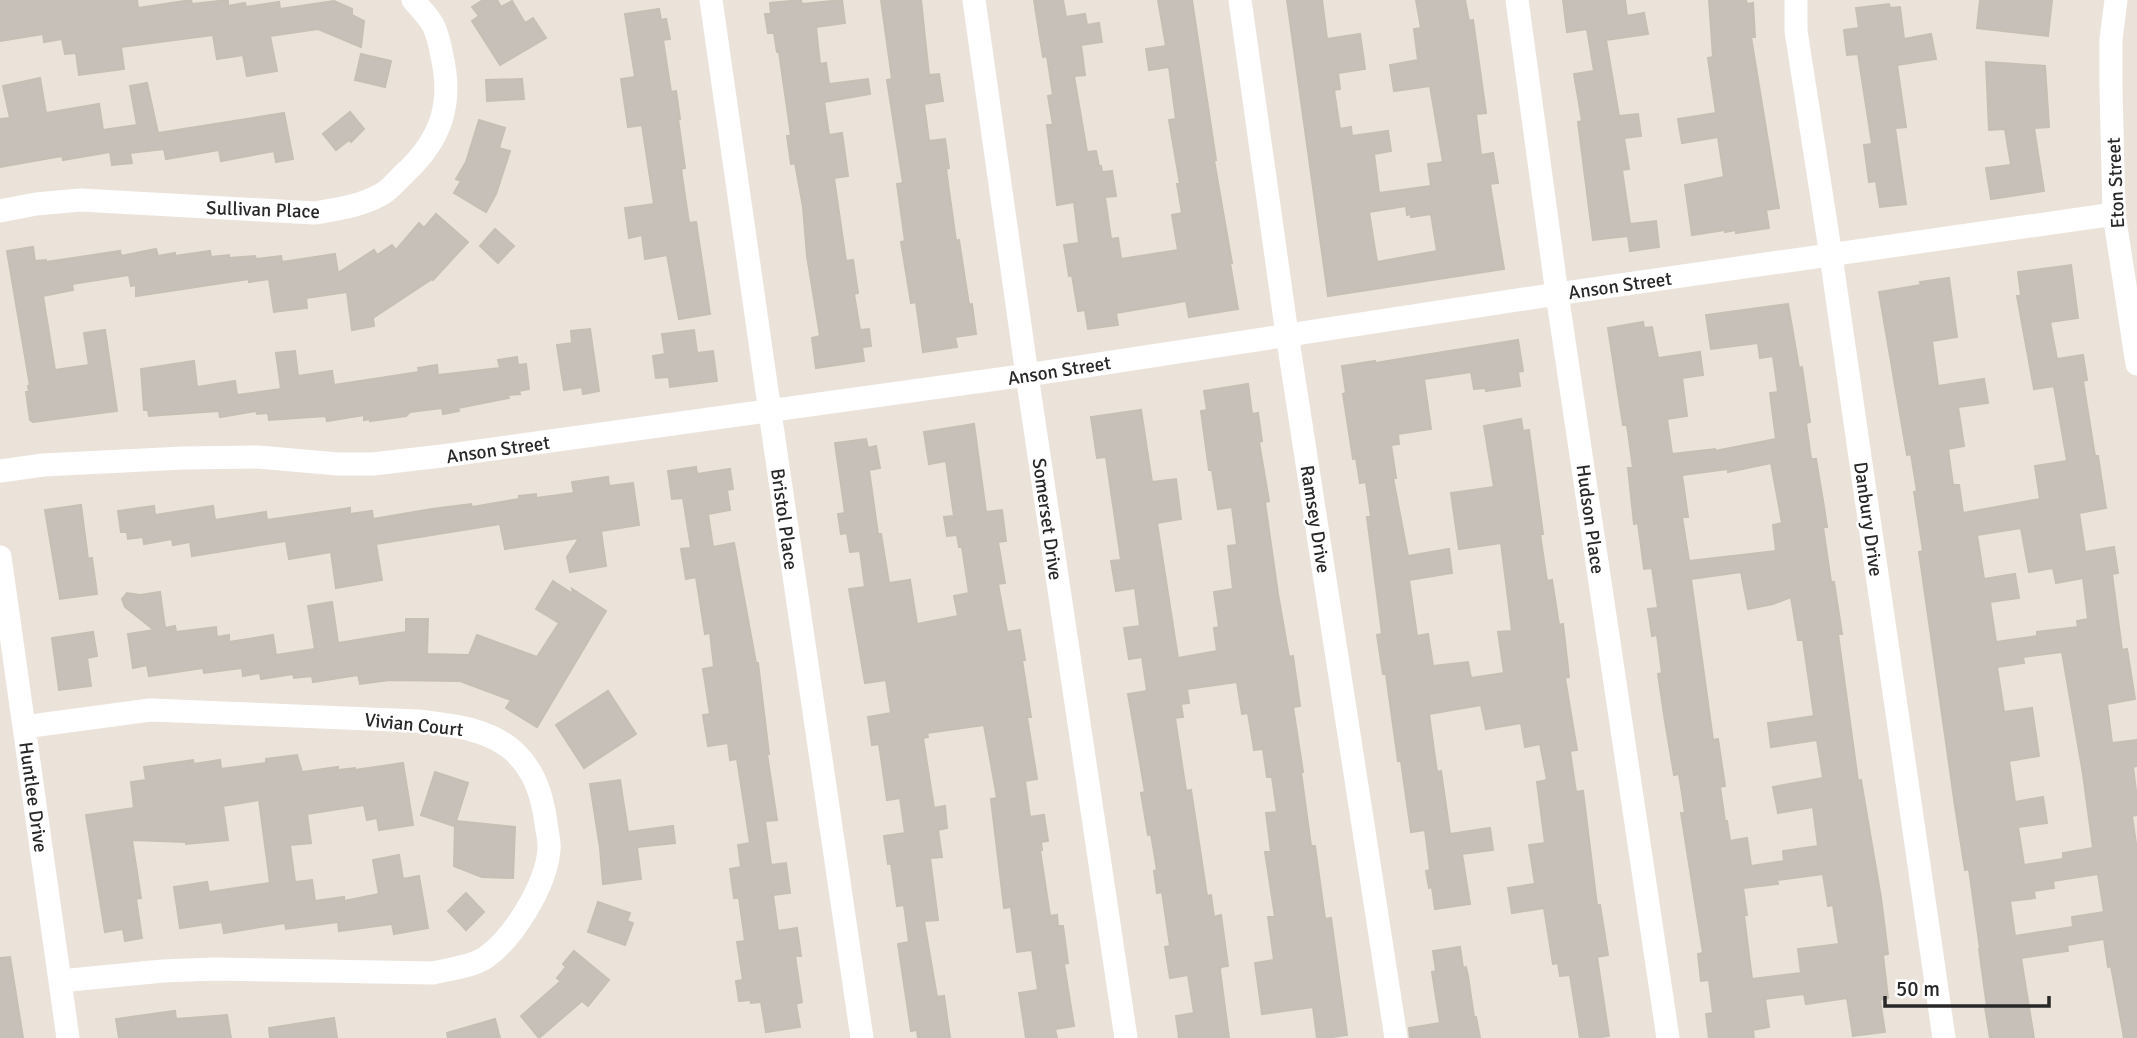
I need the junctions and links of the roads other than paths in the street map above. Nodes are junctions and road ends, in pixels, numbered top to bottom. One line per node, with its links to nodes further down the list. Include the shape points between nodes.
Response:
1 (413, 0): 8 (street, Sullivan Place, via 433,24 446,73 446,100 442,121 421,158 385,192 351,207 315,214 81,200)
2 (711, 0): 15 (street, Bristol Place)
3 (974, 0): 14 (street, Somerset Drive)
4 (1240, 0): 12 (street, Ramsey Drive)
5 (1517, 0): 11 (street, Hudson Place)
6 (1796, 0): 10 (street, Danbury Drive, via 1796,31)
7 (2116, 0): 9 (street, Eton Street, via 2111,39)
8 (0, 211)
9 (2114, 214): 10 (street, Anson Street); 13 (street, Eton Street)
10 (1831, 256): 11 (street, Anson Street); 25 (street, Danbury Drive)
11 (1557, 294): 12 (street, Anson Street); 24 (street, Hudson Place)
12 (1287, 334): 14 (street, Anson Street); 23 (street, Ramsey Drive)
13 (2137, 364)
14 (1027, 375): 15 (street, Anson Street); 22 (street, Somerset Drive)
15 (770, 411): 16 (street, Anson Street, via 373,464 183,457); 21 (street, Bristol Place)
16 (0, 471)
17 (0, 556): 18 (street, Huntlee Drive)
18 (24, 727): 19 (street, Huntlee Drive); 19 (street, Vivian Court, via 150,710 447,724 481,732 520,758 535,780 547,828 549,848 542,882 507,939 482,960 433,973 215,969)
19 (60, 981): 20 (street, Huntlee Drive)
20 (68, 1038)
21 (862, 1038)
22 (1125, 1038)
23 (1396, 1038)
24 (1668, 1038)
25 (1944, 1038)

